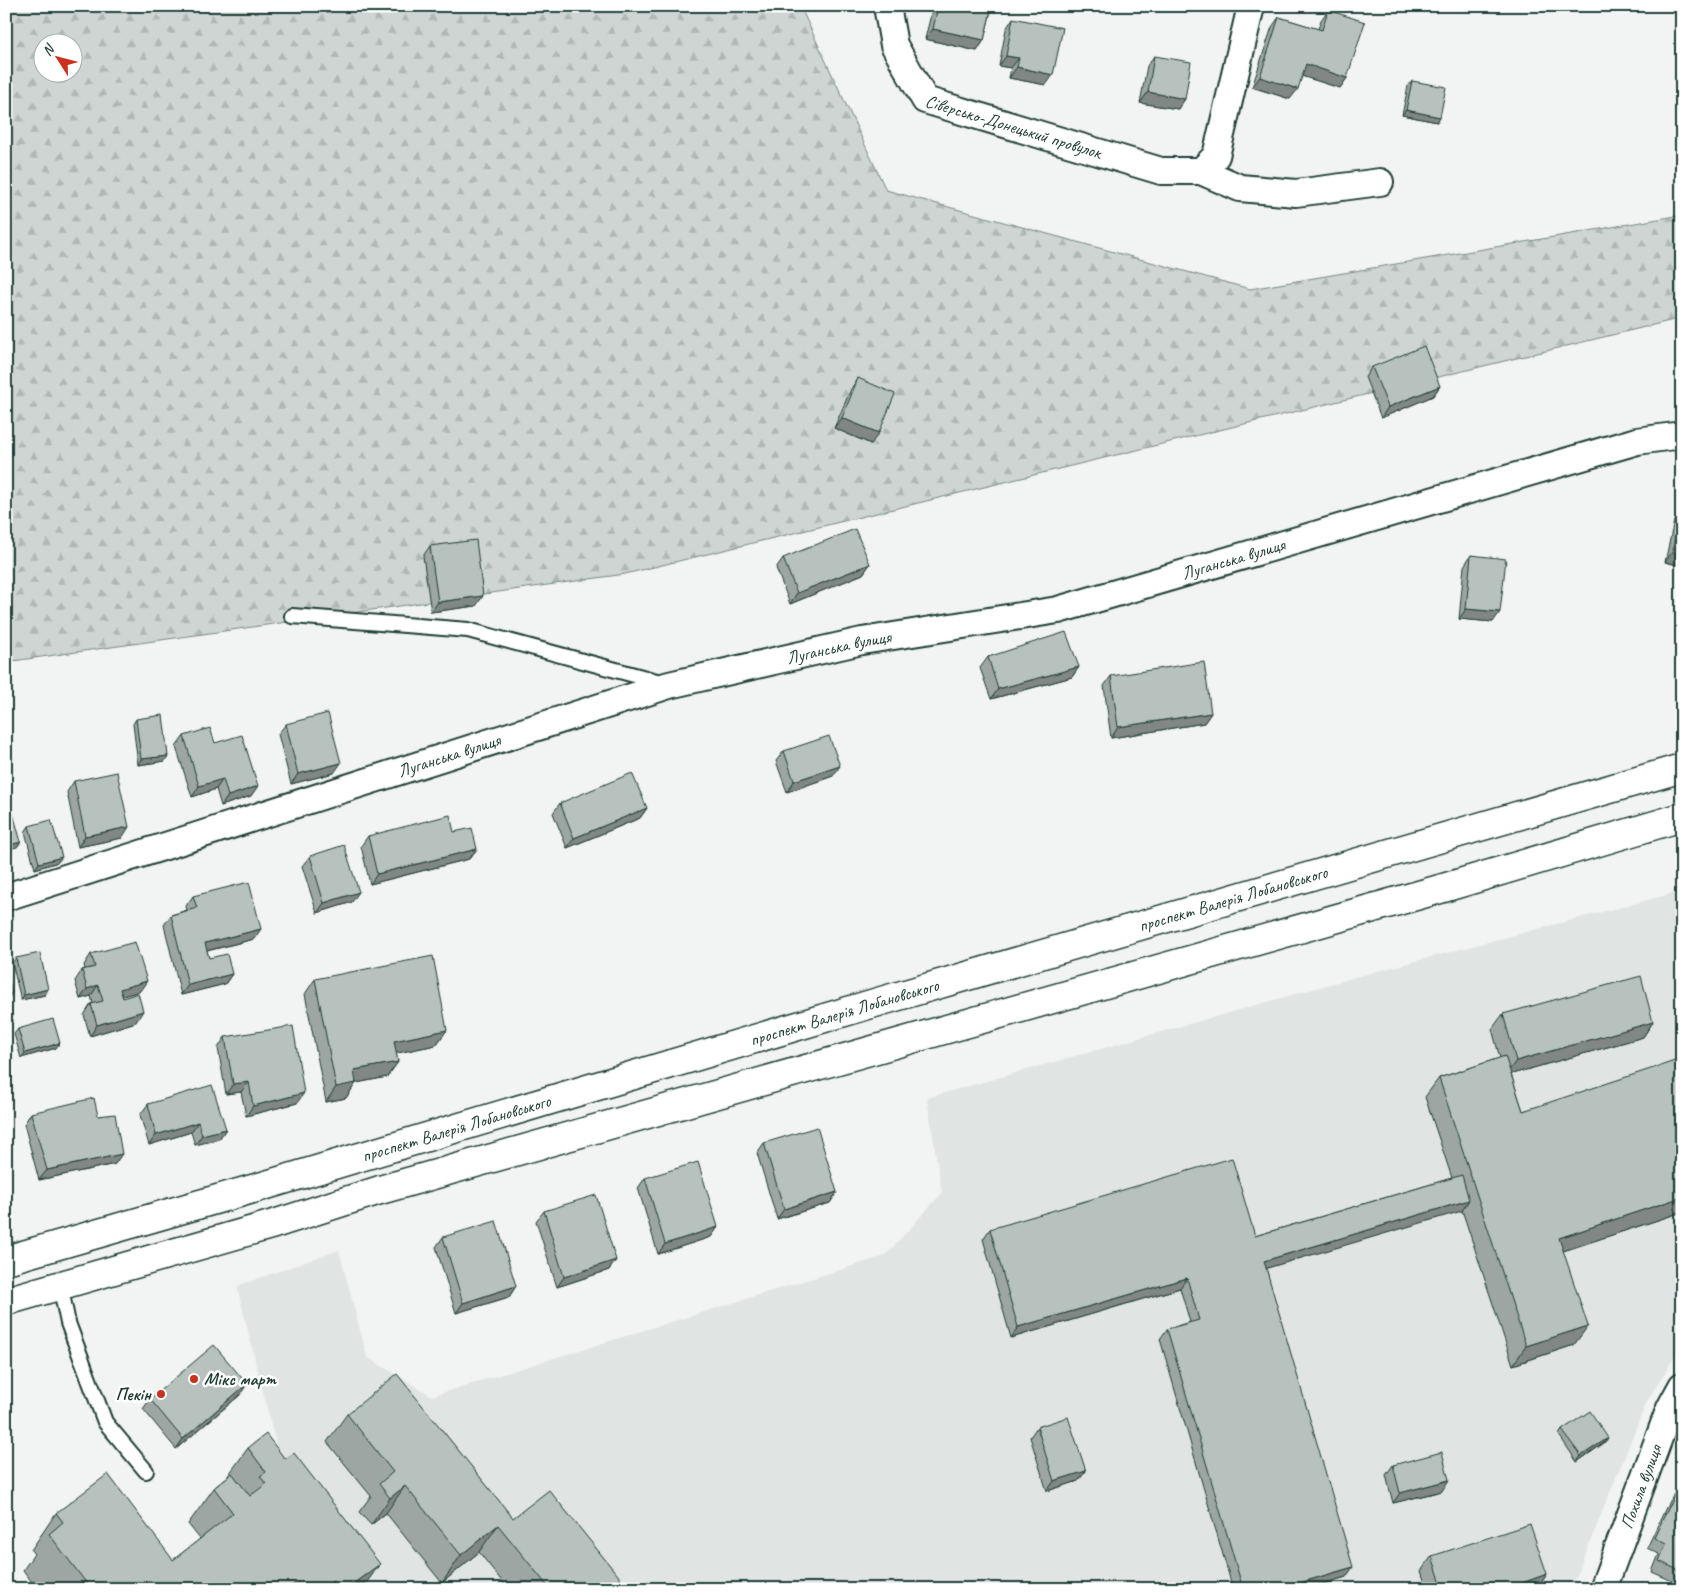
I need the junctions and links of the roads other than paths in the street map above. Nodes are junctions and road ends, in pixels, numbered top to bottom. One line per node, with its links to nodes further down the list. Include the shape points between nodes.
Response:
1 (887, 6): 3 (street, Сіверсько-Донецький провулок, via 894,45 925,100 1161,171)
2 (1250, 6): 3 (street, via 1216,156)
3 (1202, 171): 4 (street, Сіверсько-Донецький провулок, via 1240,188 1296,193)
4 (1380, 182)
5 (1682, 435): 7 (street, Луганська вулиця, via 1637,441 1058,610 862,641)
6 (292, 616): 7 (lane, via 468,630)
7 (669, 685): 10 (street, Луганська вулиця)
8 (1682, 768): 11 (main road, проспект Валерія Лобановського)
9 (1682, 817): 12 (main road, проспект Валерія Лобановського, via 389,1187 274,1224)
10 (6, 898)
11 (6, 1260)
12 (60, 1285): 13 (main road, проспект Валерія Лобановського); 15 (lane, via 68,1323 105,1422)
13 (6, 1301)
14 (1682, 1386): 16 (street, Похила вулиця, via 1670,1408)
15 (146, 1471)
16 (1603, 1589)

